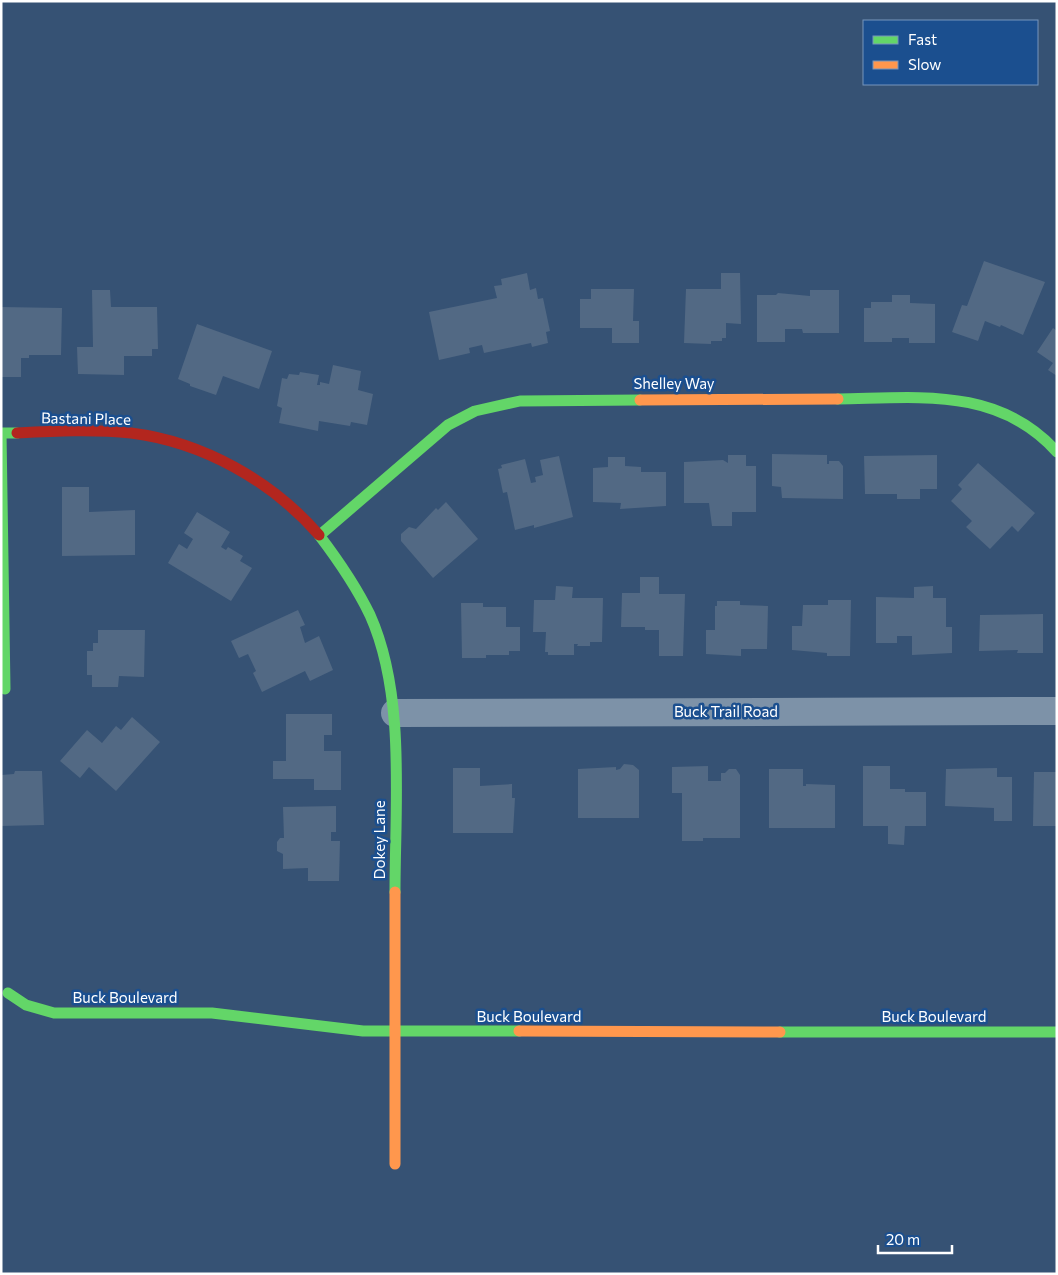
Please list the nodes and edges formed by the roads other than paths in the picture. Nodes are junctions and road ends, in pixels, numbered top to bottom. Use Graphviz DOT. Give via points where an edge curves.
graph roads {
  1 [pos="1,433"];
  2 [pos="1057,452"];
  3 [pos="320,535"];
  4 [pos="5,689"];
  5 [pos="1057,711"];
  6 [pos="395,713"];
  7 [pos="8,993"];
  8 [pos="395,1031"];
  9 [pos="1057,1032"];
  10 [pos="395,1164"];
  1 -- 3 [label="street, Bastani Place" via="114,432 151,437 196,449 242,470 291,505"];
  1 -- 4 [label="street"];
  2 -- 3 [label="street, Shelley Way" via="1041,436 1013,417 982,405 944,398 520,401 475,411 448,425"];
  3 -- 6 [label="street, Dokey Lane" via="344,565 367,606 388,667"];
  5 -- 6 [label="street, Buck Trail Road"];
  6 -- 8 [label="street, Dokey Lane"];
  7 -- 8 [label="street, Buck Boulevard" via="26,1005 54,1013 212,1013 363,1031"];
  8 -- 9 [label="street, Buck Boulevard"];
  8 -- 10 [label="street, Dokey Lane"];
}
